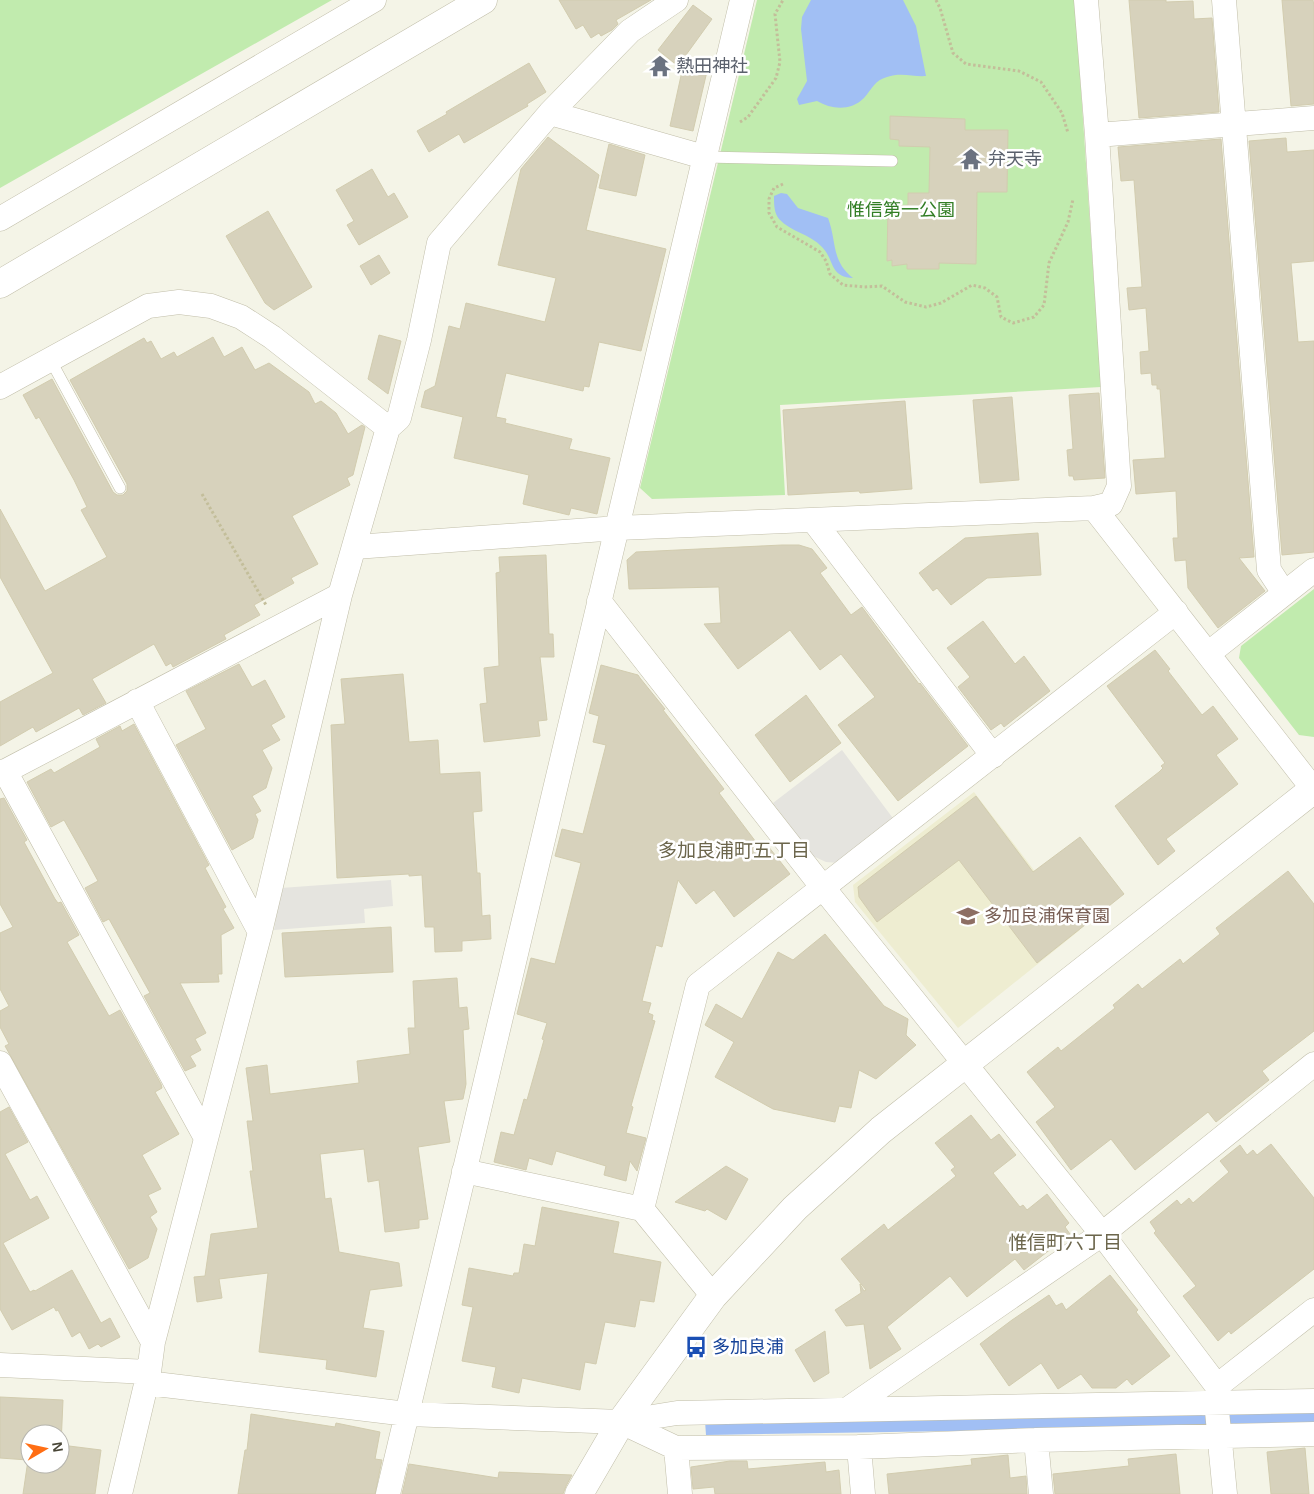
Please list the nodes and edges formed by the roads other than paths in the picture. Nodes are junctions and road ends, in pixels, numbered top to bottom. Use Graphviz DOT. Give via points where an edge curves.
graph roads {
  1 [pos="374,0"];
  2 [pos="483,0"];
  3 [pos="676,0"];
  4 [pos="742,0"];
  5 [pos="1086,0"];
  6 [pos="1224,0"];
  7 [pos="550,113"];
  8 [pos="1314,118"];
  9 [pos="1234,124"];
  10 [pos="1097,135"];
  11 [pos="704,157"];
  12 [pos="892,161"];
  13 [pos="0,219"];
  14 [pos="0,284"];
  15 [pos="50,359"];
  16 [pos="0,387"];
  17 [pos="388,428"];
  18 [pos="120,488"];
  19 [pos="1094,508"];
  20 [pos="813,520"];
  21 [pos="618,528"];
  22 [pos="355,547"];
  23 [pos="1314,570"];
  24 [pos="1284,594"];
  25 [pos="340,595"];
  26 [pos="599,601"];
  27 [pos="1176,612"];
  28 [pos="1209,653"];
  29 [pos="138,701"];
  30 [pos="993,756"];
  31 [pos="2,773"];
  32 [pos="1314,790"];
  33 [pos="824,889"];
  34 [pos="260,932"];
  35 [pos="0,1063"];
  36 [pos="965,1064"];
  37 [pos="1314,1064"];
  38 [pos="206,1138"];
  39 [pos="464,1171"];
  40 [pos="642,1210"];
  41 [pos="1102,1234"];
  42 [pos="713,1296"];
  43 [pos="1314,1310"];
  44 [pos="153,1342"];
  45 [pos="0,1365"];
  46 [pos="148,1378"];
  47 [pos="1314,1401"];
  48 [pos="848,1410"];
  49 [pos="407,1414"];
  50 [pos="1218,1414"];
  51 [pos="621,1422"];
  52 [pos="1314,1434"];
  53 [pos="1036,1440"];
  54 [pos="859,1447"];
  55 [pos="676,1448"];
  56 [pos="120,1494"];
  57 [pos="388,1494"];
  58 [pos="579,1494"];
  59 [pos="680,1494"];
  60 [pos="863,1494"];
  61 [pos="1041,1494"];
  62 [pos="1225,1494"];
  1 -- 13 [label="street"];
  2 -- 14 [label="street"];
  3 -- 7 [label="street" via="630,31"];
  4 -- 11 [label="street"];
  5 -- 10 [label="street"];
  6 -- 9 [label="street"];
  7 -- 11 [label="street"];
  7 -- 17 [label="street" via="439,243 420,340 399,418"];
  8 -- 9 [label="street"];
  9 -- 10 [label="street"];
  9 -- 24 [label="street" via="1268,570"];
  10 -- 19 [label="street" via="1119,486 1111,504"];
  11 -- 12 [label="lane"];
  11 -- 21 [label="street"];
  15 -- 16 [label="street"];
  15 -- 17 [label="street" via="148,306 178,302 211,306 241,317 272,338"];
  15 -- 18 [label="lane"];
  17 -- 22 [label="street"];
  19 -- 20 [label="street"];
  19 -- 27 [label="street"];
  20 -- 21 [label="street"];
  20 -- 30 [label="street"];
  21 -- 22 [label="street"];
  21 -- 26 [label="street"];
  22 -- 25 [label="street"];
  23 -- 24 [label="street"];
  24 -- 28 [label="street"];
  25 -- 29 [label="street"];
  25 -- 34 [label="street"];
  26 -- 33 [label="street"];
  26 -- 39 [label="street"];
  27 -- 28 [label="street"];
  27 -- 30 [label="street"];
  28 -- 32 [label="street"];
  29 -- 31 [label="street"];
  29 -- 34 [label="street"];
  30 -- 33 [label="street"];
  31 -- 38 [label="street"];
  32 -- 36 [label="street"];
  33 -- 36 [label="street"];
  33 -- 40 [label="street" via="698,985"];
  34 -- 38 [label="street"];
  35 -- 44 [label="street"];
  36 -- 41 [label="street"];
  36 -- 42 [label="street" via="881,1130 795,1208"];
  37 -- 41 [label="street"];
  38 -- 44 [label="street"];
  39 -- 40 [label="street"];
  39 -- 49 [label="street"];
  40 -- 42 [label="street"];
  41 -- 48 [label="street"];
  41 -- 50 [label="street"];
  42 -- 51 [label="street"];
  43 -- 50 [label="street"];
  44 -- 46 [label="street"];
  45 -- 46 [label="street"];
  46 -- 49 [label="street"];
  46 -- 56 [label="street"];
  47 -- 50 [label="street"];
  48 -- 50 [label="street"];
  48 -- 51 [label="street" via="677,1413"];
  49 -- 51 [label="street"];
  49 -- 57 [label="street"];
  50 -- 52 [label="street"];
  50 -- 53 [label="street"];
  50 -- 62 [label="street"];
  51 -- 55 [label="street"];
  51 -- 58 [label="street"];
  53 -- 54 [label="street"];
  53 -- 61 [label="street"];
  54 -- 55 [label="street"];
  54 -- 60 [label="street"];
  55 -- 59 [label="street"];
}
